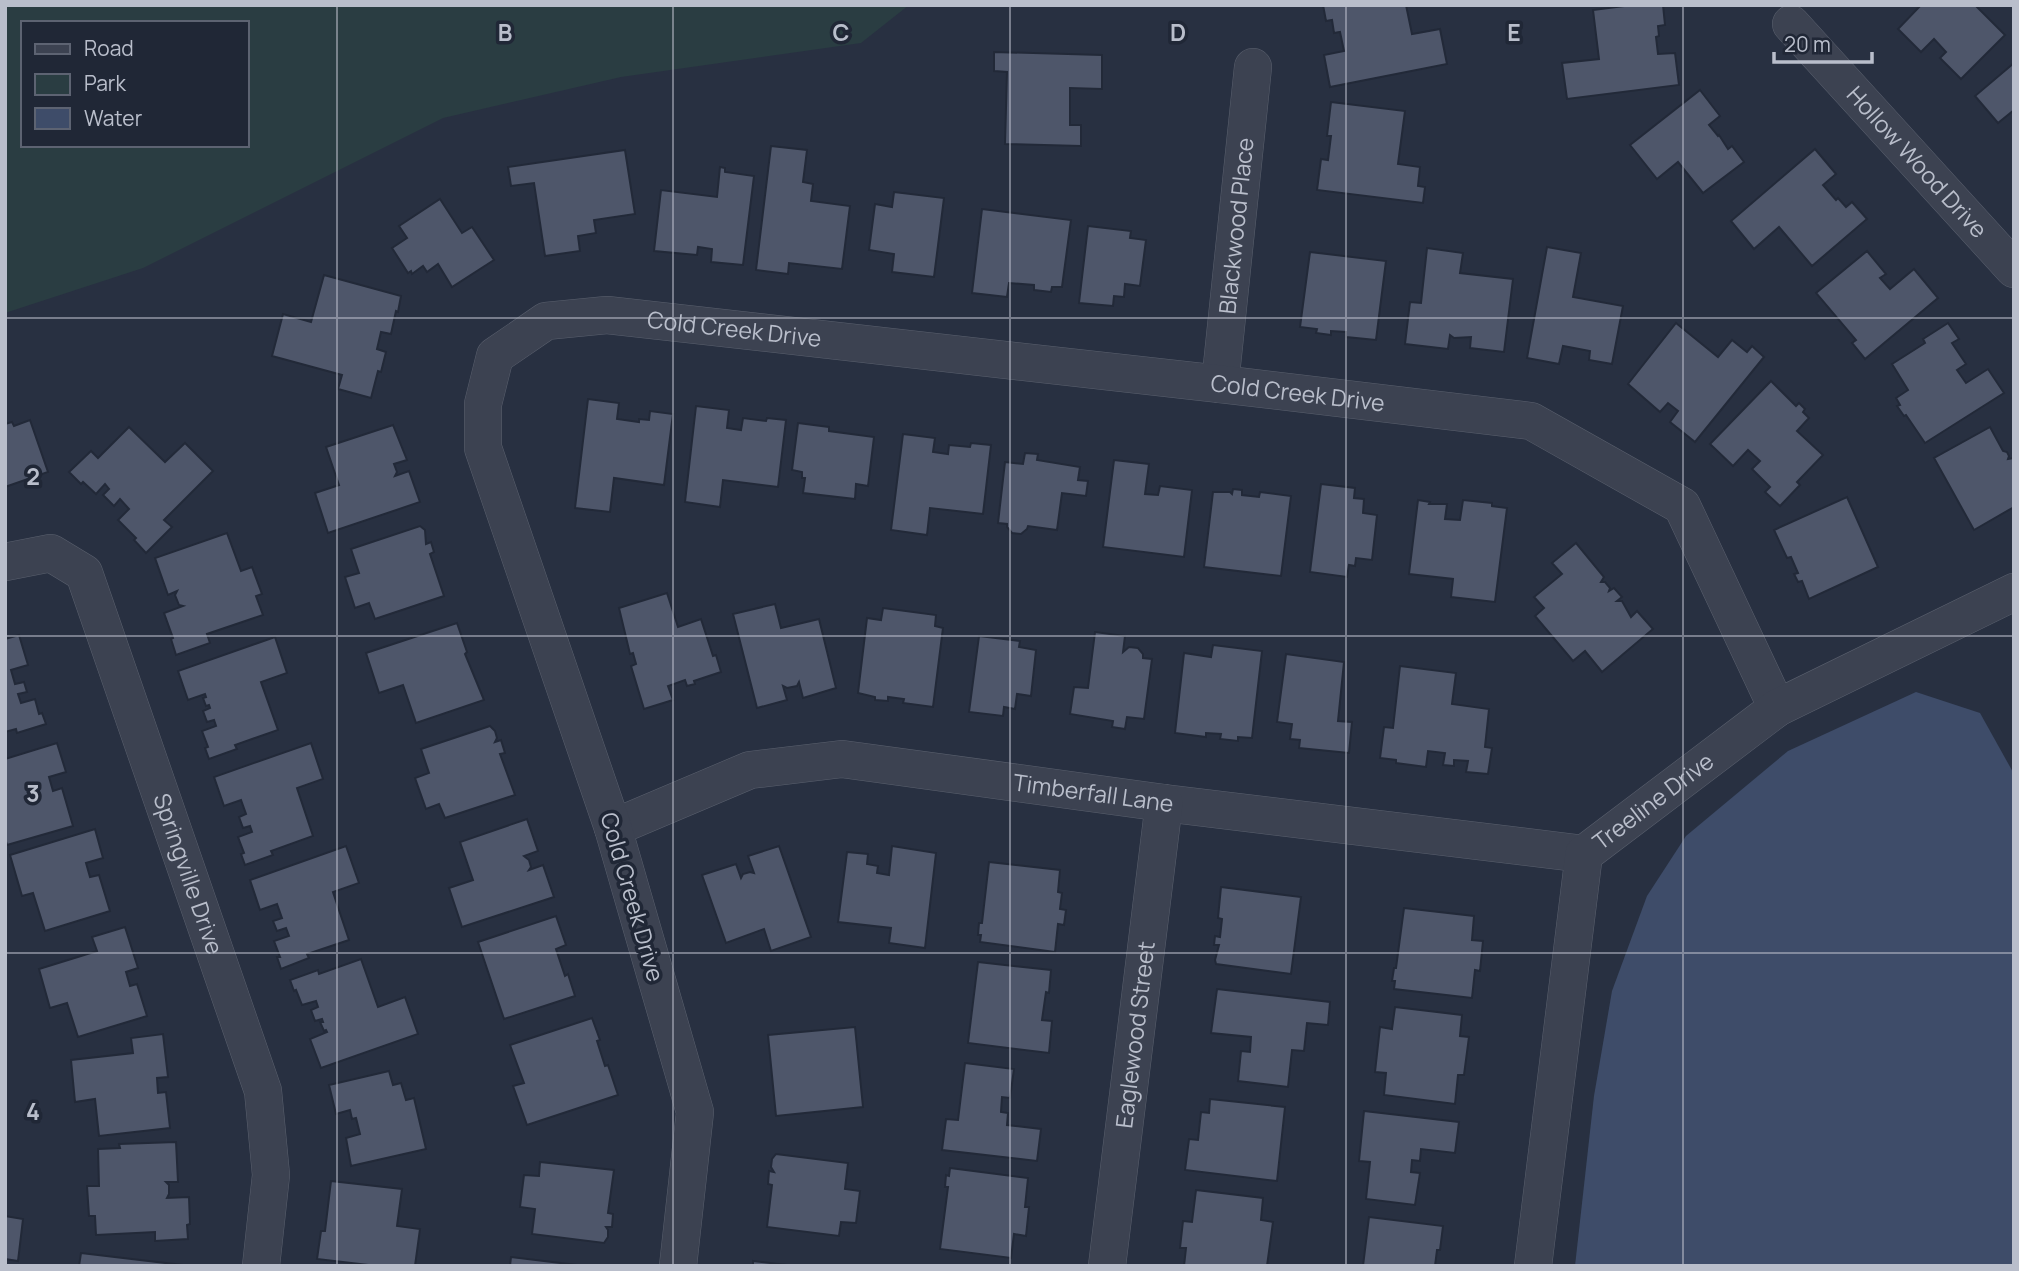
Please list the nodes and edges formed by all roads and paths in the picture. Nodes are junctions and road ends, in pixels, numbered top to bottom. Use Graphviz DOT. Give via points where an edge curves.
graph roads {
  1 [pos="1791,24"];
  2 [pos="1253,66"];
  3 [pos="2014,269"];
  4 [pos="1220,384"];
  5 [pos="5,562"];
  6 [pos="2014,592"];
  7 [pos="1777,708"];
  8 [pos="1164,803"];
  9 [pos="613,828"];
  10 [pos="1584,854"];
  11 [pos="261,1266"];
  12 [pos="678,1266"];
  13 [pos="1107,1266"];
  14 [pos="1533,1266"];
  1 -- 3 [label="street, Hollow Wood Drive"];
  2 -- 4 [label="street, Blackwood Place"];
  4 -- 7 [label="street, Cold Creek Drive" via="1531,421 1682,506"];
  4 -- 9 [label="street, Cold Creek Drive" via="607,315 546,321 495,356 483,404 483,448"];
  5 -- 11 [label="street, Springville Drive" via="51,553 84,573 263,1091 271,1175"];
  6 -- 7 [label="street, Treeline Drive"];
  7 -- 10 [label="street, Treeline Drive"];
  8 -- 9 [label="street, Timberfall Lane" via="842,759 750,770"];
  8 -- 10 [label="street, Timberfall Lane"];
  8 -- 13 [label="street, Eaglewood Street"];
  9 -- 12 [label="street, Cold Creek Drive" via="695,1112"];
  10 -- 14 [label="street, Treeline Drive"];
}
